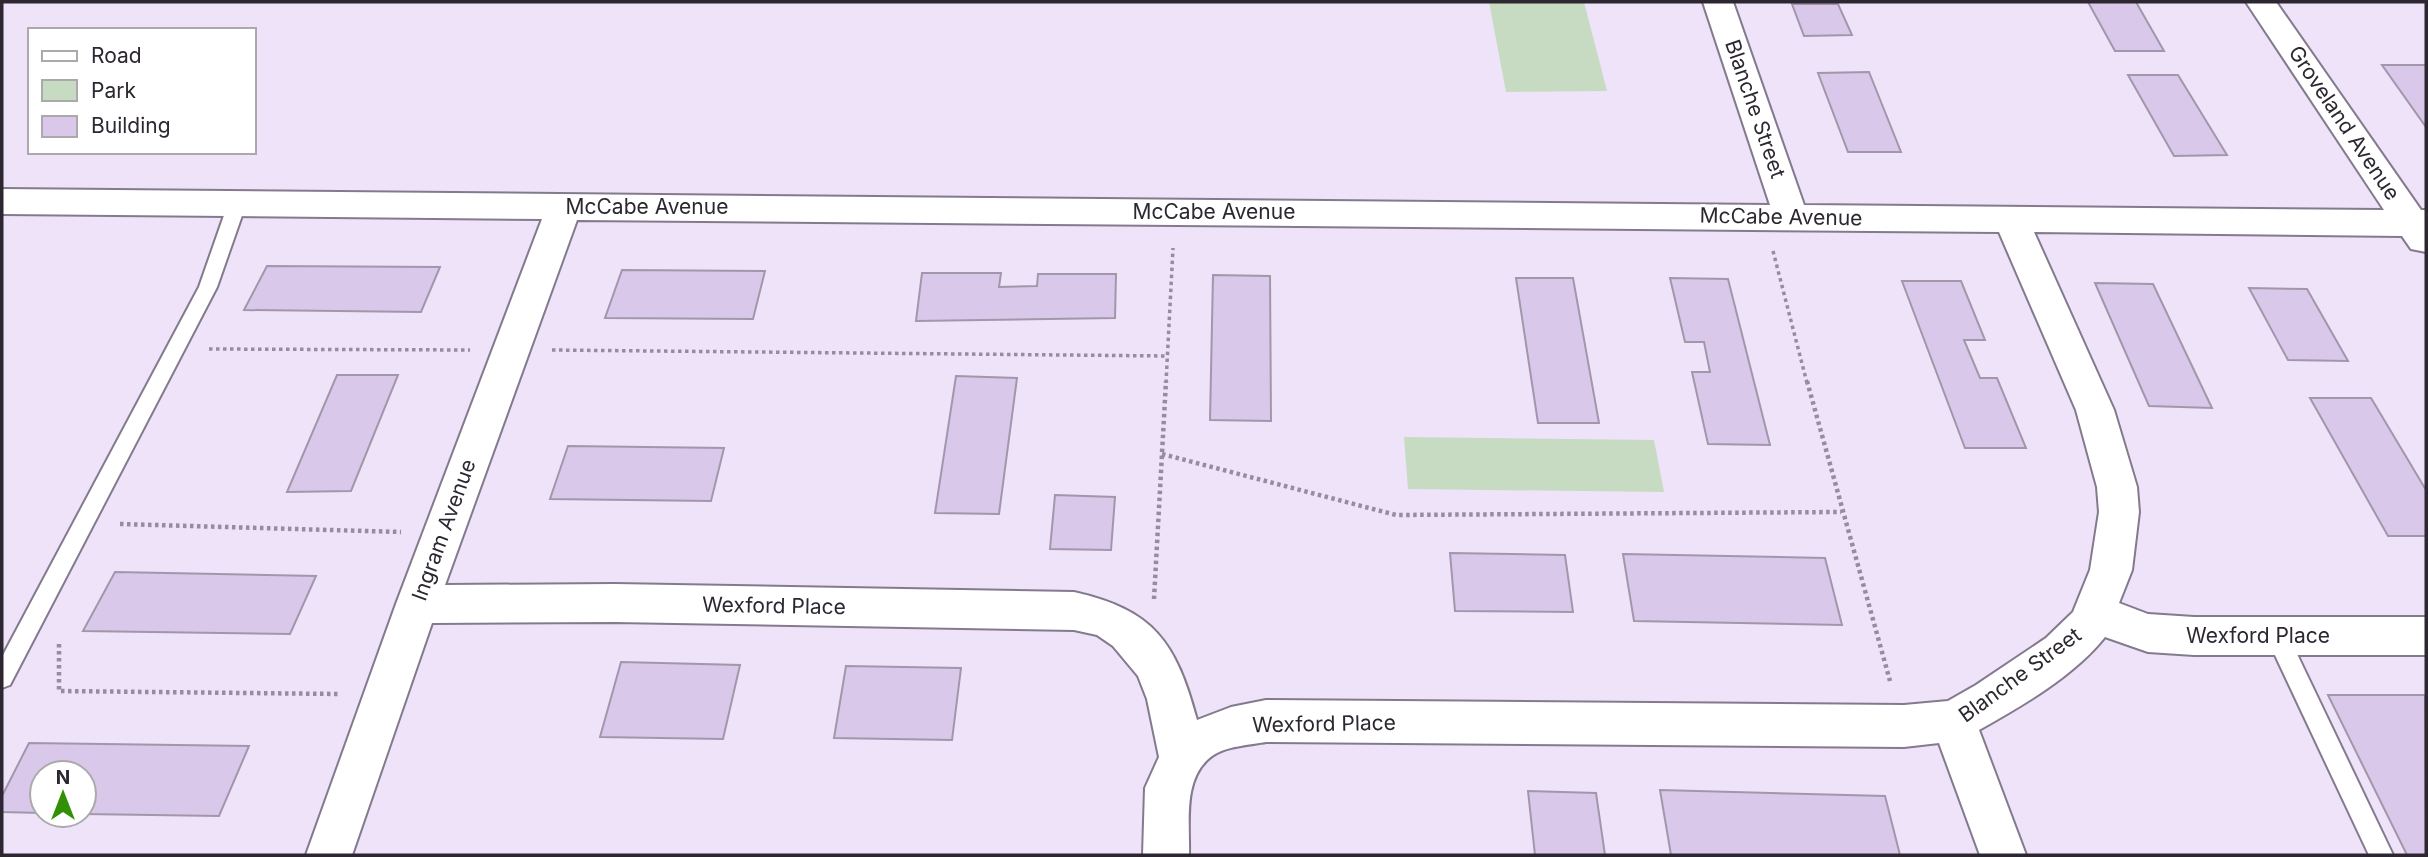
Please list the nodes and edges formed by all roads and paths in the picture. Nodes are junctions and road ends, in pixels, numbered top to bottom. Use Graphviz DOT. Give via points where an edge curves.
graph roads {
  1 [pos="1718,2"];
  2 [pos="2261,2"];
  3 [pos="2,202"];
  4 [pos="237,204"];
  5 [pos="564,207"];
  6 [pos="1175,212"];
  7 [pos="1791,216"];
  8 [pos="2011,219"];
  9 [pos="2421,230"];
  10 [pos="176,349"];
  11 [pos="511,350"];
  12 [pos="1167,356"];
  13 [pos="1162,454"];
  14 [pos="1841,512"];
  15 [pos="84,523"];
  16 [pos="443,534"];
  17 [pos="57,573"];
  18 [pos="417,604"];
  19 [pos="2094,614"];
  20 [pos="2277,636"];
  21 [pos="2426,636"];
  22 [pos="1140,643"];
  23 [pos="2,678"];
  24 [pos="385,695"];
  25 [pos="1953,720"];
  26 [pos="1903,726"];
  27 [pos="1182,758"];
  28 [pos="329,855"];
  29 [pos="1166,855"];
  30 [pos="2003,855"];
  31 [pos="2381,855"];
  1 -- 7 [label="street, Blanche Street"];
  2 -- 9 [label="street, Groveland Avenue"];
  3 -- 4 [label="street, McCabe Avenue"];
  4 -- 5 [label="street, McCabe Avenue"];
  4 -- 10 [label="lane" via="208,287"];
  5 -- 6 [label="street, McCabe Avenue"];
  5 -- 11 [label="street, Ingram Avenue"];
  6 -- 7 [label="street, McCabe Avenue"];
  6 -- 12 [label="path"];
  7 -- 8 [label="street, McCabe Avenue"];
  7 -- 14 [label="path" via="1773,249"];
  8 -- 9 [label="street, McCabe Avenue"];
  8 -- 19 [label="street, Blanche Street" via="2095,410 2117,487 2119,512 2111,570"];
  10 -- 11 [label="path"];
  10 -- 15 [label="lane"];
  11 -- 12 [label="path"];
  11 -- 16 [label="street, Ingram Avenue"];
  12 -- 13 [label="path"];
  13 -- 14 [label="path" via="1396,515"];
  13 -- 22 [label="path" via="1154,606"];
  14 -- 26 [label="path"];
  15 -- 16 [label="path"];
  15 -- 17 [label="lane"];
  16 -- 18 [label="street, Ingram Avenue"];
  17 -- 23 [label="lane"];
  17 -- 24 [label="path" via="60,691"];
  18 -- 22 [label="street, Wexford Place" via="1074,611 1111,621"];
  18 -- 24 [label="street, Ingram Avenue"];
  19 -- 20 [label="street, Wexford Place" via="2148,633"];
  19 -- 25 [label="street, Blanche Street" via="2061,652"];
  20 -- 21 [label="street, Wexford Place"];
  20 -- 31 [label="lane"];
  22 -- 27 [label="street, Wexford Place" via="1162,678"];
  24 -- 28 [label="street, Ingram Avenue"];
  25 -- 26 [label="street, Wexford Place"];
  25 -- 30 [label="street, Blanche Street"];
  26 -- 27 [label="street, Wexford Place" via="1266,721 1197,741"];
  27 -- 29 [label="street" via="1167,788"];
}
